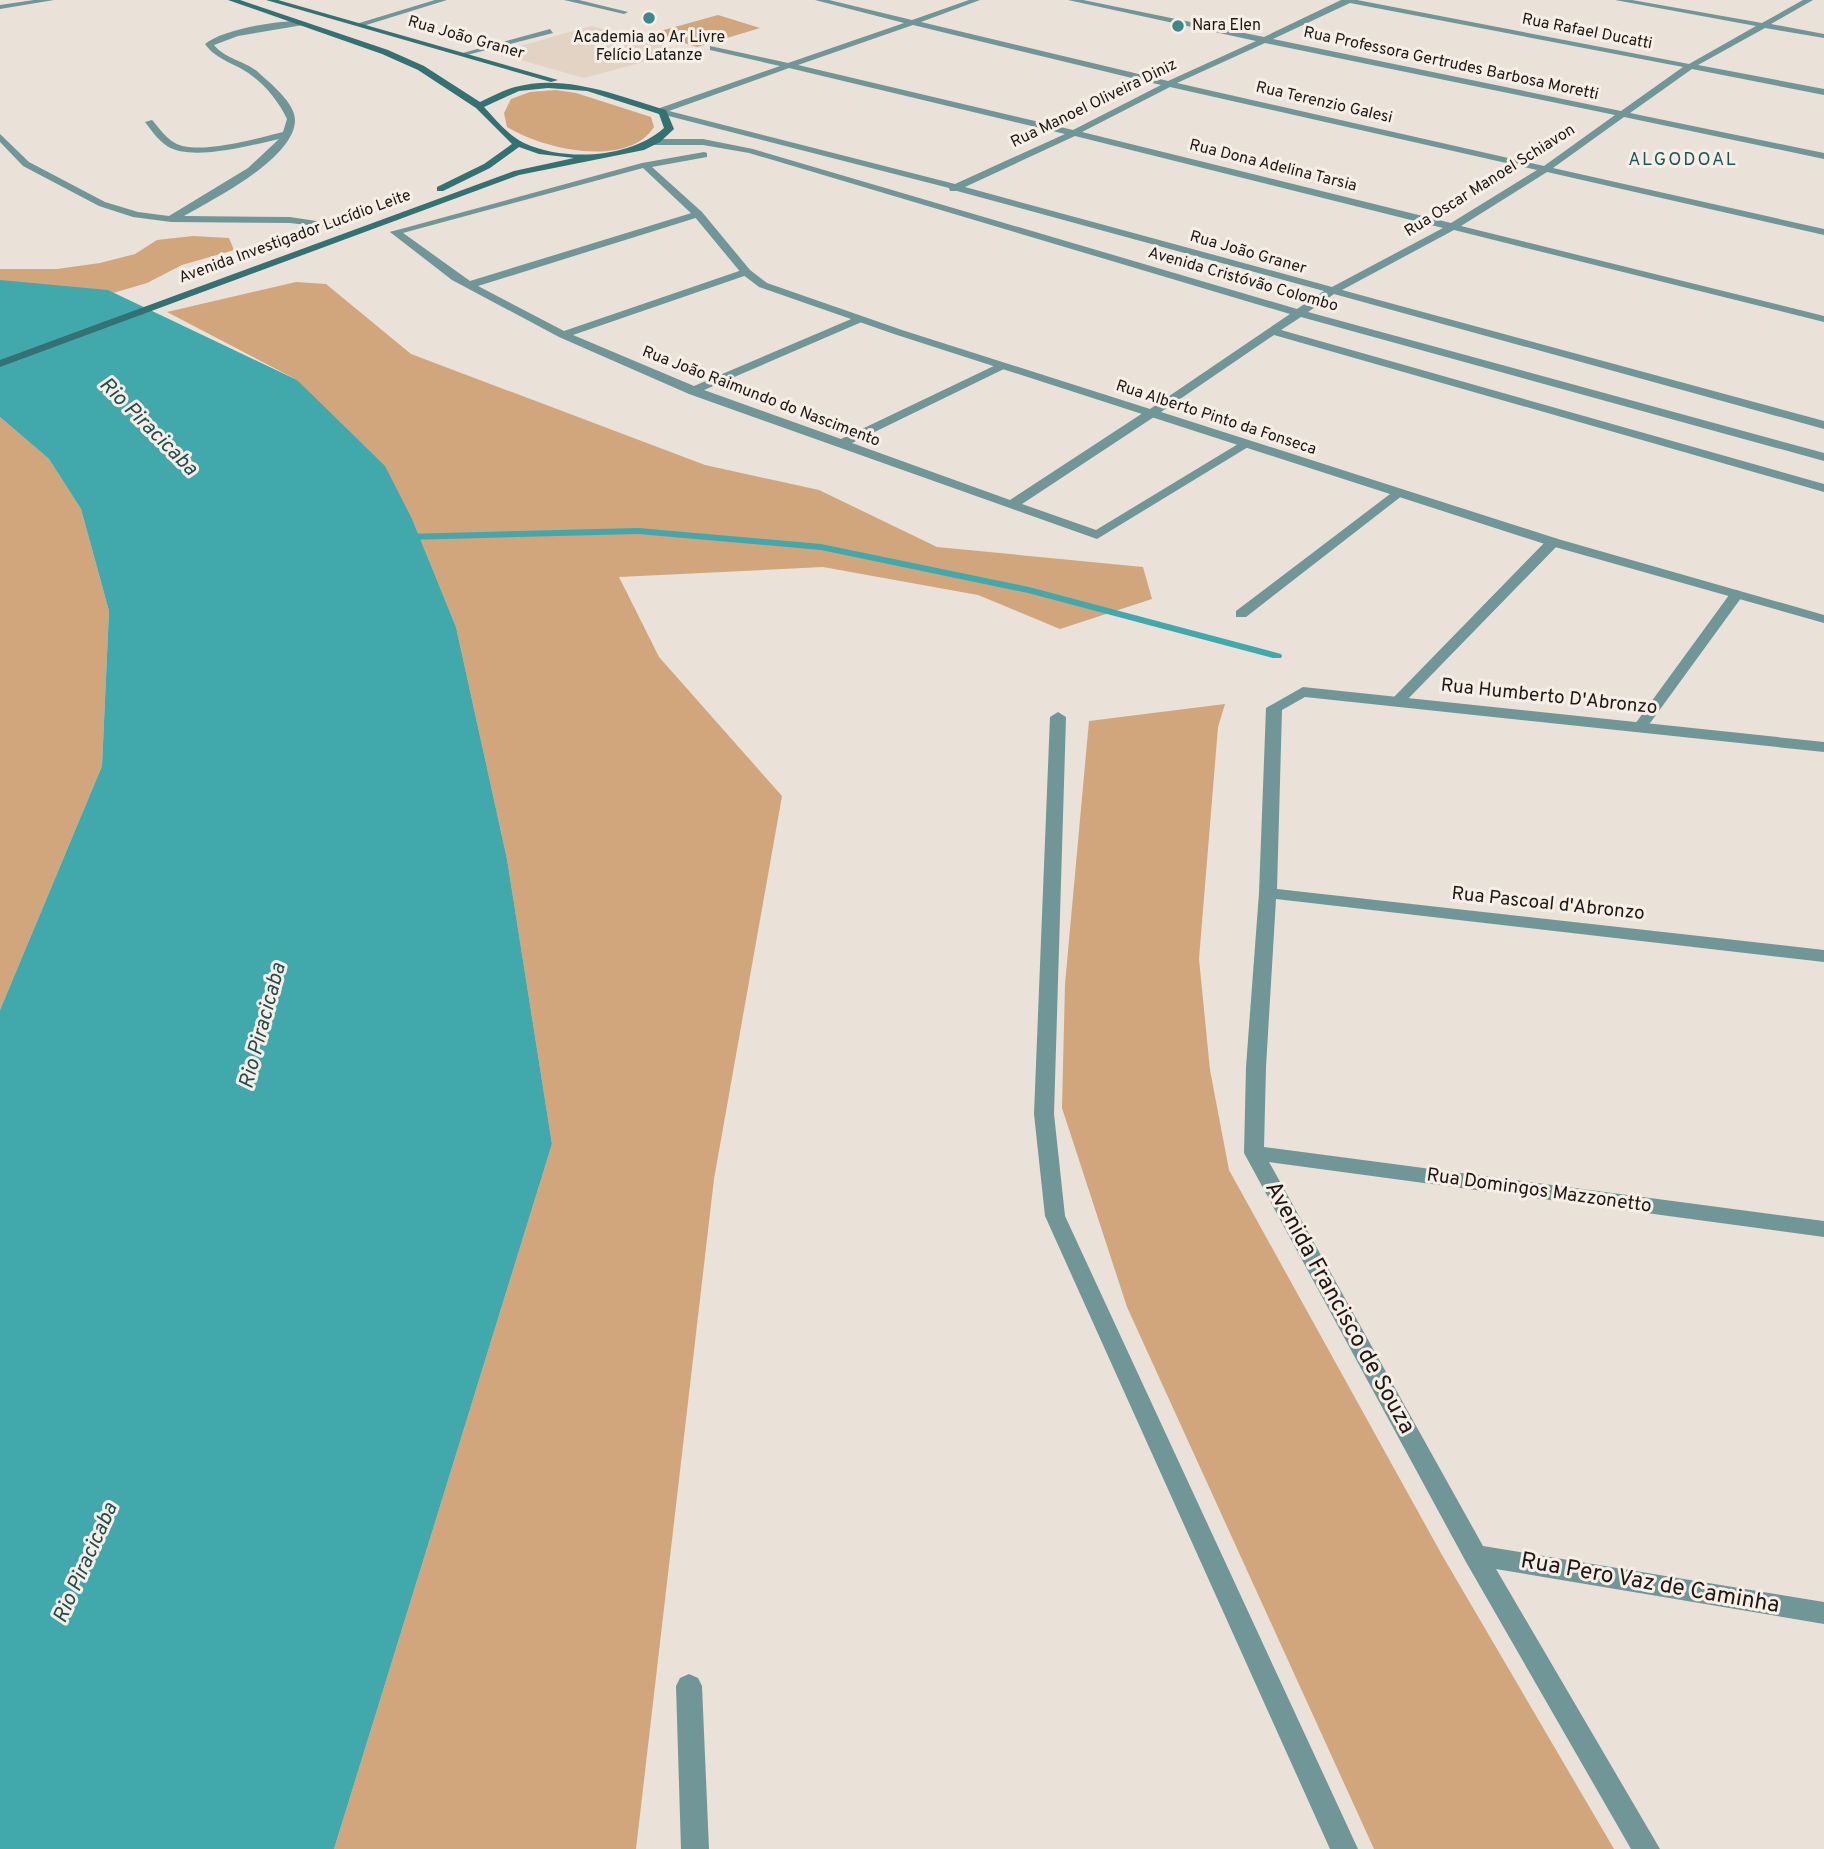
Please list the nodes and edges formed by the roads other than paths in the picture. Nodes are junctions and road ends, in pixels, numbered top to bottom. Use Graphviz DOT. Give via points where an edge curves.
graph roads {
  1 [pos="50,0"];
  2 [pos="232,0"];
  3 [pos="270,0"];
  4 [pos="443,0"];
  5 [pos="568,0"];
  6 [pos="819,0"];
  7 [pos="976,0"];
  8 [pos="1072,0"];
  9 [pos="1348,0"];
  10 [pos="1619,0"];
  11 [pos="1809,0"];
  12 [pos="0,7"];
  13 [pos="624,12"];
  14 [pos="916,22"];
  15 [pos="300,23"];
  16 [pos="360,24"];
  17 [pos="1765,25"];
  18 [pos="550,31"];
  19 [pos="1824,36"];
  20 [pos="1268,40"];
  21 [pos="713,48"];
  22 [pos="463,54"];
  23 [pos="789,65"];
  24 [pos="1691,66"];
  25 [pos="1169,84"];
  26 [pos="571,85"];
  27 [pos="1824,92"];
  28 [pos="479,106"];
  29 [pos="661,112"];
  30 [pos="1623,114"];
  31 [pos="149,122"];
  32 [pos="1074,133"];
  33 [pos="288,134"];
  34 [pos="0,137"];
  35 [pos="654,142"];
  36 [pos="519,143"];
  37 [pos="605,155"];
  38 [pos="704,155"];
  39 [pos="1824,156"];
  40 [pos="645,166"];
  41 [pos="1545,170"];
  42 [pos="843,179"];
  43 [pos="958,188"];
  44 [pos="698,214"];
  45 [pos="171,219"];
  46 [pos="358,219"];
  47 [pos="347,223"];
  48 [pos="335,227"];
  49 [pos="1452,227"];
  50 [pos="1824,232"];
  51 [pos="310,236"];
  52 [pos="746,272"];
  53 [pos="469,285"];
  54 [pos="167,289"];
  55 [pos="1330,292"];
  56 [pos="1299,313"];
  57 [pos="860,319"];
  58 [pos="1824,320"];
  59 [pos="1276,332"];
  60 [pos="564,335"];
  61 [pos="0,352"];
  62 [pos="0,364"];
  63 [pos="1002,366"];
  64 [pos="694,391"];
  65 [pos="1153,412"];
  66 [pos="1824,425"];
  67 [pos="841,444"];
  68 [pos="1247,444"];
  69 [pos="1824,457"];
  70 [pos="1824,488"];
  71 [pos="1398,492"];
  72 [pos="1011,505"];
  73 [pos="1553,542"];
  74 [pos="1737,594"];
  75 [pos="1241,614"];
  76 [pos="1824,619"];
  77 [pos="1399,701"];
  78 [pos="1058,717"];
  79 [pos="1640,727"];
  80 [pos="1824,747"];
  81 [pos="1268,893"];
  82 [pos="1824,956"];
  83 [pos="1254,1153"];
  84 [pos="1824,1229"];
  85 [pos="1475,1555"];
  86 [pos="1824,1613"];
  87 [pos="690,1686"];
  88 [pos="695,1849"];
  89 [pos="1343,1849"];
  90 [pos="1646,1849"];
  1 -- 12 [label="street"];
  2 -- 15 [label="main road"];
  3 -- 16 [label="main road, Rua João Graner"];
  4 -- 16 [label="street"];
  5 -- 13 [label="street"];
  6 -- 14 [label="street, Rua Terenzio Galesi"];
  7 -- 14 [label="street"];
  8 -- 20 [label="street, Rua Professora Gertrudes Barbosa Moretti"];
  9 -- 20 [label="street, Rua Manoel Oliveira Diniz"];
  9 -- 24 [label="street, Rua Rafael Ducatti"];
  10 -- 17 [label="street"];
  11 -- 17 [label="street, Rua Oscar Manoel Schiavon"];
  14 -- 23 [label="street"];
  14 -- 25 [label="street, Rua Terenzio Galesi"];
  15 -- 28 [label="main road" via="421,68"];
  15 -- 33 [label="street" via="232,35 209,44 216,53 254,73 288,108"];
  16 -- 22 [label="main road, Rua João Graner"];
  17 -- 19 [label="street"];
  17 -- 24 [label="street, Rua Oscar Manoel Schiavon"];
  18 -- 22 [label="street"];
  20 -- 25 [label="street, Rua Manoel Oliveira Diniz"];
  20 -- 30 [label="street, Rua Professora Gertrudes Barbosa Moretti"];
  21 -- 23 [label="street, Rua Dona Adelina Tarsia"];
  22 -- 26 [label="main road, Rua João Graner"];
  23 -- 29 [label="street"];
  23 -- 32 [label="street, Rua Dona Adelina Tarsia"];
  24 -- 27 [label="street, Rua Rafael Ducatti"];
  24 -- 30 [label="street, Rua Oscar Manoel Schiavon"];
  25 -- 32 [label="street, Rua Manoel Oliveira Diniz"];
  25 -- 41 [label="street, Rua Terenzio Galesi"];
  26 -- 28 [label="main road" via="517,89"];
  26 -- 29 [label="main road, Rua João Graner"];
  28 -- 36 [label="main road" via="505,136"];
  29 -- 35 [label="main road" via="669,129"];
  29 -- 43 [label="street, Rua João Graner"];
  30 -- 39 [label="street, Rua Professora Gertrudes Barbosa Moretti"];
  30 -- 41 [label="street, Rua Oscar Manoel Schiavon"];
  31 -- 33 [label="street" via="173,146 184,149"];
  32 -- 43 [label="street, Rua Manoel Oliveira Diniz"];
  32 -- 49 [label="street, Rua Dona Adelina Tarsia"];
  33 -- 45 [label="street" via="264,162"];
  34 -- 45 [label="street" via="26,164 102,204 136,215"];
  35 -- 37 [label="main road"];
  35 -- 42 [label="street, Avenida Cristóvão Colombo" via="725,145"];
  36 -- 37 [label="main road" via="558,153"];
  36 -- 46 [label="main road, Avenida Investigador Lucídio Leite" via="454,183"];
  37 -- 62 [label="main road, Avenida Investigador Lucídio Leite" via="517,173"];
  38 -- 40 [label="street"];
  40 -- 44 [label="street, Rua Alberto Pinto da Fonseca"];
  40 -- 53 [label="street, Rua João Raimundo do Nascimento" via="396,232"];
  41 -- 49 [label="street, Rua Oscar Manoel Schiavon"];
  41 -- 50 [label="street, Rua Terenzio Galesi"];
  42 -- 43 [label="street, Rua Manoel Oliveira Diniz" via="929,194"];
  42 -- 56 [label="street, Avenida Cristóvão Colombo"];
  43 -- 55 [label="street, Rua João Graner"];
  44 -- 52 [label="street, Rua Alberto Pinto da Fonseca"];
  44 -- 53 [label="street"];
  45 -- 48 [label="street" via="290,220"];
  47 -- 48 [label="main road, Avenida Investigador Lucídio Leite"];
  48 -- 51 [label="main road, Avenida Investigador Lucídio Leite"];
  49 -- 55 [label="street, Rua Oscar Manoel Schiavon"];
  49 -- 58 [label="street, Rua Dona Adelina Tarsia"];
  52 -- 57 [label="street, Rua Alberto Pinto da Fonseca" via="763,285"];
  52 -- 60 [label="street"];
  53 -- 60 [label="street, Rua João Raimundo do Nascimento"];
  54 -- 61 [label="main road, Avenida Investigador Lucídio Leite"];
  55 -- 56 [label="street, Rua Oscar Manoel Schiavon"];
  55 -- 66 [label="street, Rua João Graner"];
  56 -- 59 [label="street, Rua Oscar Manoel Schiavon"];
  56 -- 69 [label="street, Avenida Cristóvão Colombo"];
  57 -- 63 [label="street, Rua Alberto Pinto da Fonseca"];
  57 -- 64 [label="street"];
  59 -- 65 [label="street, Rua Oscar Manoel Schiavon"];
  59 -- 70 [label="street"];
  60 -- 64 [label="street, Rua João Raimundo do Nascimento"];
  63 -- 65 [label="street, Rua Alberto Pinto da Fonseca"];
  63 -- 67 [label="street"];
  64 -- 67 [label="street, Rua João Raimundo do Nascimento"];
  65 -- 68 [label="street, Rua Alberto Pinto da Fonseca"];
  65 -- 72 [label="street, Rua Oscar Manoel Schiavon"];
  67 -- 72 [label="street, Rua João Raimundo do Nascimento"];
  68 -- 71 [label="street, Rua Alberto Pinto da Fonseca"];
  68 -- 72 [label="street, Rua João Raimundo do Nascimento" via="1097,535"];
  71 -- 73 [label="street, Rua Alberto Pinto da Fonseca"];
  71 -- 75 [label="street"];
  73 -- 74 [label="street, Rua Alberto Pinto da Fonseca"];
  73 -- 77 [label="street"];
  74 -- 76 [label="street, Rua Alberto Pinto da Fonseca"];
  74 -- 79 [label="street"];
  77 -- 79 [label="street, Rua Humberto D'Abronzo"];
  77 -- 81 [label="street, Rua Humberto D'Abronzo" via="1303,692 1274,708"];
  78 -- 89 [label="street" via="1044,1114 1055,1216"];
  79 -- 80 [label="street, Rua Humberto D'Abronzo"];
  81 -- 82 [label="street, Rua Pascoal d'Abronzo"];
  81 -- 83 [label="street"];
  83 -- 84 [label="street, Rua Domingos Mazzonetto"];
  83 -- 85 [label="street, Avenida Francisco de Souza"];
  85 -- 86 [label="street, Rua Pero Vaz de Caminha"];
  85 -- 90 [label="street, Avenida Francisco de Souza"];
  87 -- 88 [label="street"];
}
